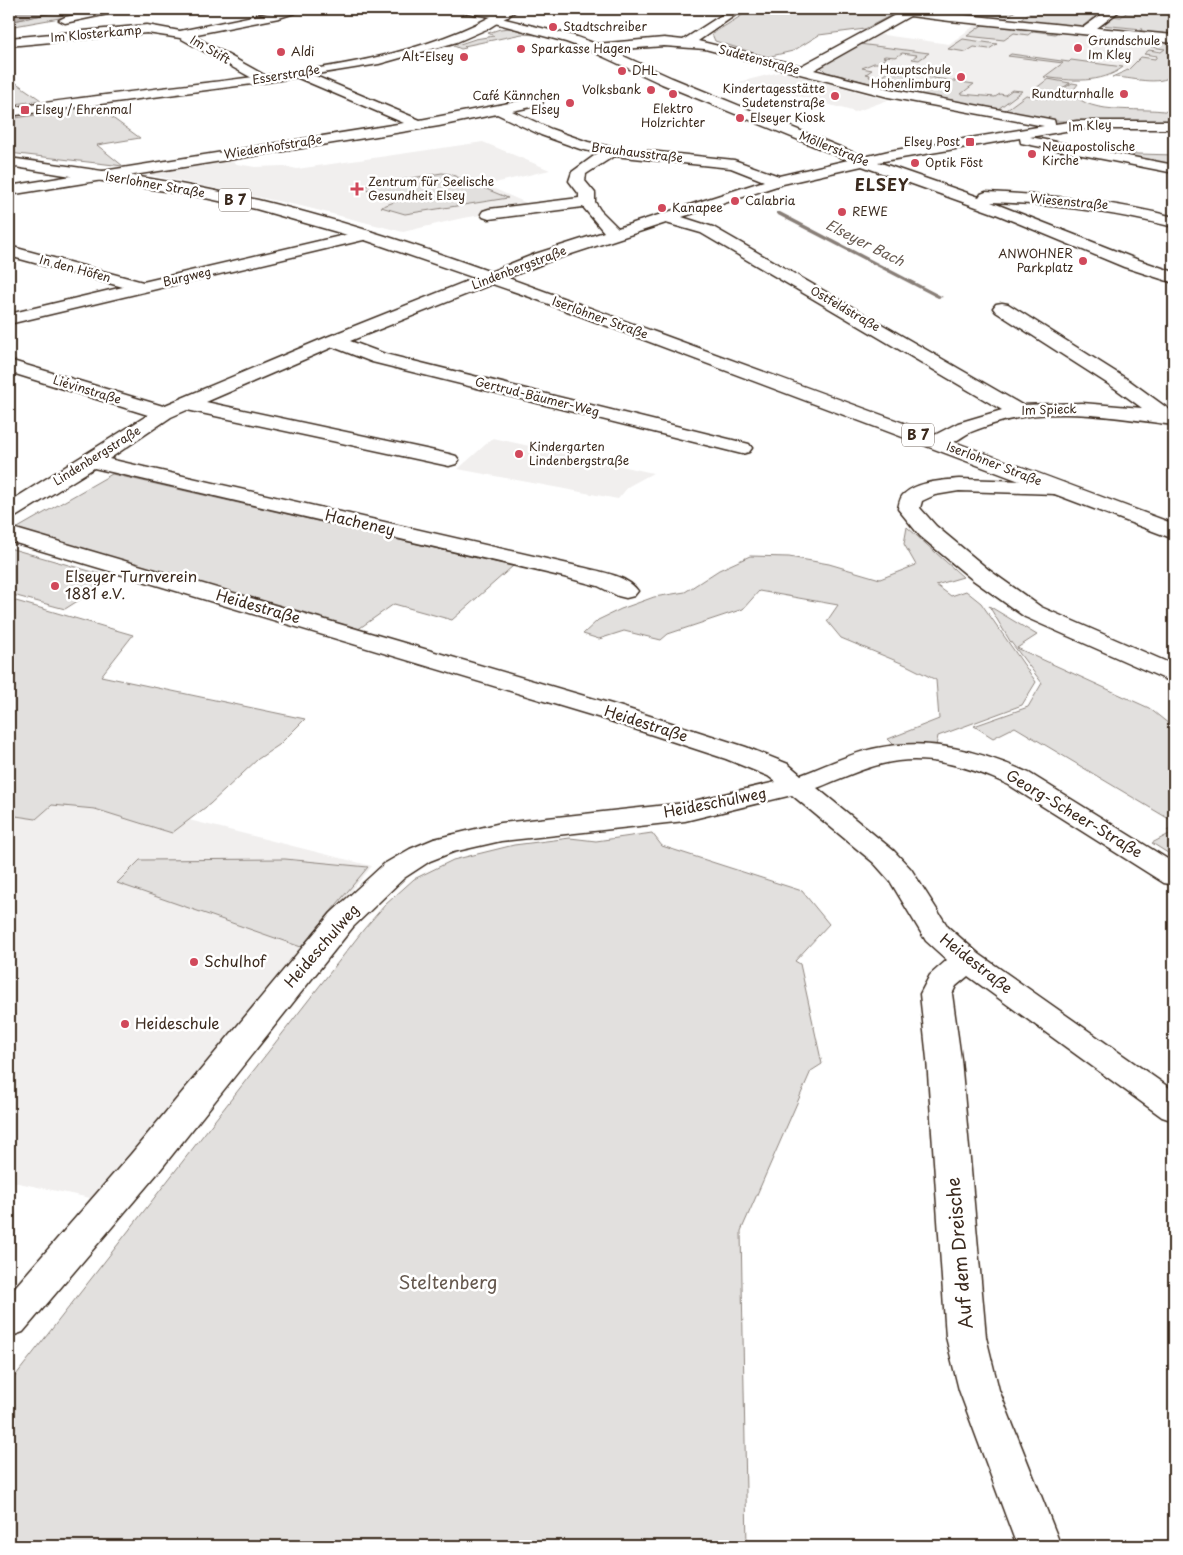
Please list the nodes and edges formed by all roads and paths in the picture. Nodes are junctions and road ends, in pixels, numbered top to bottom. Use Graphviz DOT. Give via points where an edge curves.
graph roads {
  1 [pos="118,9"];
  2 [pos="297,9"];
  3 [pos="460,9"];
  4 [pos="738,9"];
  5 [pos="1116,9"];
  6 [pos="910,10"];
  7 [pos="504,14"];
  8 [pos="1020,14"];
  9 [pos="54,21"];
  10 [pos="1007,23"];
  11 [pos="1087,30"];
  12 [pos="183,35"];
  13 [pos="1174,40"];
  14 [pos="9,42"];
  15 [pos="688,42"];
  16 [pos="595,48"];
  17 [pos="802,71"];
  18 [pos="301,74"];
  19 [pos="261,79"];
  20 [pos="536,102"];
  21 [pos="499,110"];
  22 [pos="9,112"];
  23 [pos="417,125"];
  24 [pos="1174,125"];
  25 [pos="1068,127"];
  26 [pos="1007,136"];
  27 [pos="611,151"];
  28 [pos="862,161"];
  29 [pos="9,162"];
  30 [pos="1174,169"];
  31 [pos="102,175"];
  32 [pos="778,180"];
  33 [pos="9,190"];
  34 [pos="962,197"];
  35 [pos="587,202"];
  36 [pos="489,214"];
  37 [pos="668,218"];
  38 [pos="1174,222"];
  39 [pos="615,234"];
  40 [pos="366,236"];
  41 [pos="9,252"];
  42 [pos="491,278"];
  43 [pos="1174,278"];
  44 [pos="142,287"];
  45 [pos="1002,308"];
  46 [pos="9,319"];
  47 [pos="333,341"];
  48 [pos="9,366"];
  49 [pos="186,404"];
  50 [pos="1018,411"];
  51 [pos="164,413"];
  52 [pos="1171,419"];
  53 [pos="936,442"];
  54 [pos="742,448"];
  55 [pos="449,460"];
  56 [pos="92,461"];
  57 [pos="1056,488"];
  58 [pos="9,511"];
  59 [pos="1174,532"];
  60 [pos="9,534"];
  61 [pos="626,591"];
  62 [pos="1174,674"];
  63 [pos="796,786"];
  64 [pos="1174,876"];
  65 [pos="968,961"];
  66 [pos="1174,1108"];
  67 [pos="9,1321"];
  68 [pos="1039,1546"];
  1 -- 9 [label="street"];
  2 -- 12 [label="street, Im Stift"];
  3 -- 7 [label="street, Möllerstraße"];
  4 -- 15 [label="street"];
  5 -- 11 [label="street"];
  6 -- 10 [label="street"];
  6 -- 17 [label="street"];
  7 -- 16 [label="street, Möllerstraße"];
  7 -- 18 [label="street, Esserstraße" via="458,37 414,50"];
  8 -- 10 [label="street"];
  10 -- 11 [label="street"];
  11 -- 13 [label="street"];
  12 -- 14 [label="street, Im Klosterkamp" via="139,29"];
  12 -- 19 [label="street, Im Stift"];
  15 -- 16 [label="street, Sudetenstraße"];
  15 -- 17 [label="street, Sudetenstraße"];
  16 -- 28 [label="street, Möllerstraße"];
  17 -- 25 [label="street, Sudetenstraße" via="888,93"];
  18 -- 19 [label="street, Esserstraße"];
  18 -- 23 [label="street"];
  19 -- 22 [label="street, Esserstraße"];
  20 -- 21 [label="street, Wiedenhofstraße"];
  21 -- 23 [label="street, Wiedenhofstraße"];
  21 -- 27 [label="street, Brauhausstraße" via="566,140"];
  23 -- 31 [label="street, Wiedenhofstraße"];
  24 -- 25 [label="street, Im Kley"];
  25 -- 26 [label="street, Im Kley"];
  26 -- 28 [label="street, Im Kley"];
  26 -- 30 [label="street, Im Kley"];
  27 -- 32 [label="street, Brauhausstraße" via="734,164"];
  27 -- 35 [label="street" via="579,172 577,181 586,193"];
  28 -- 32 [label="street, Lindenbergstraße"];
  28 -- 34 [label="street, Möllerstraße"];
  29 -- 31 [label="street, Iserlohner Straße / B 7"];
  31 -- 33 [label="street, Wiedenhofstraße"];
  31 -- 40 [label="street, Iserlohner Straße / B 7" via="257,204"];
  32 -- 37 [label="street, Lindenbergstraße"];
  34 -- 38 [label="street, Wiesenstraße" via="1075,201 1121,208"];
  34 -- 43 [label="street, Möllerstraße"];
  35 -- 36 [label="street"];
  35 -- 39 [label="street"];
  37 -- 39 [label="street, Lindenbergstraße"];
  37 -- 50 [label="street, Ostfeldstraße" via="707,230"];
  39 -- 42 [label="street, Lindenbergstraße"];
  40 -- 42 [label="street, Iserlohner Straße / B 7"];
  40 -- 44 [label="street, Burgweg"];
  41 -- 44 [label="street, In den Höfen"];
  42 -- 47 [label="street, Lindenbergstraße"];
  42 -- 53 [label="street, Iserlohner Straße / B 7"];
  44 -- 46 [label="street, Burgweg"];
  45 -- 52 [label="street, Im Spieck"];
  47 -- 49 [label="street, Lindenbergstraße"];
  47 -- 54 [label="street, Gertrud-Bäumer-Weg" via="380,358"];
  48 -- 51 [label="street, Liévinstraße"];
  49 -- 51 [label="street, Lindenbergstraße"];
  49 -- 55 [label="street"];
  50 -- 52 [label="street, Im Spieck" via="1101,408"];
  50 -- 53 [label="street, Im Spieck" via="960,428"];
  51 -- 56 [label="street, Lindenbergstraße"];
  53 -- 57 [label="street, Iserlohner Straße / B 7"];
  56 -- 58 [label="street, Lindenbergstraße"];
  56 -- 61 [label="street, Hacheney" via="569,571 606,581"];
  57 -- 59 [label="street, Iserlohner Straße / B 7"];
  57 -- 62 [label="street" via="949,486 930,489 912,498 910,509 943,544 1033,612"];
  60 -- 63 [label="street, Heidestraße" via="613,713 778,770"];
  63 -- 64 [label="street, Georg-Scheer-Straße" via="878,756 912,752 954,755 997,768 1019,779"];
  63 -- 65 [label="street, Heidestraße" via="884,857 901,876 937,934"];
  63 -- 67 [label="street, Heideschulweg" via="685,812 476,837 444,845 394,871 342,920 144,1164"];
  65 -- 66 [label="street, Heidestraße"];
  65 -- 68 [label="street, Auf dem Dreische" via="950,973 936,994 966,1337 979,1390"];
}
